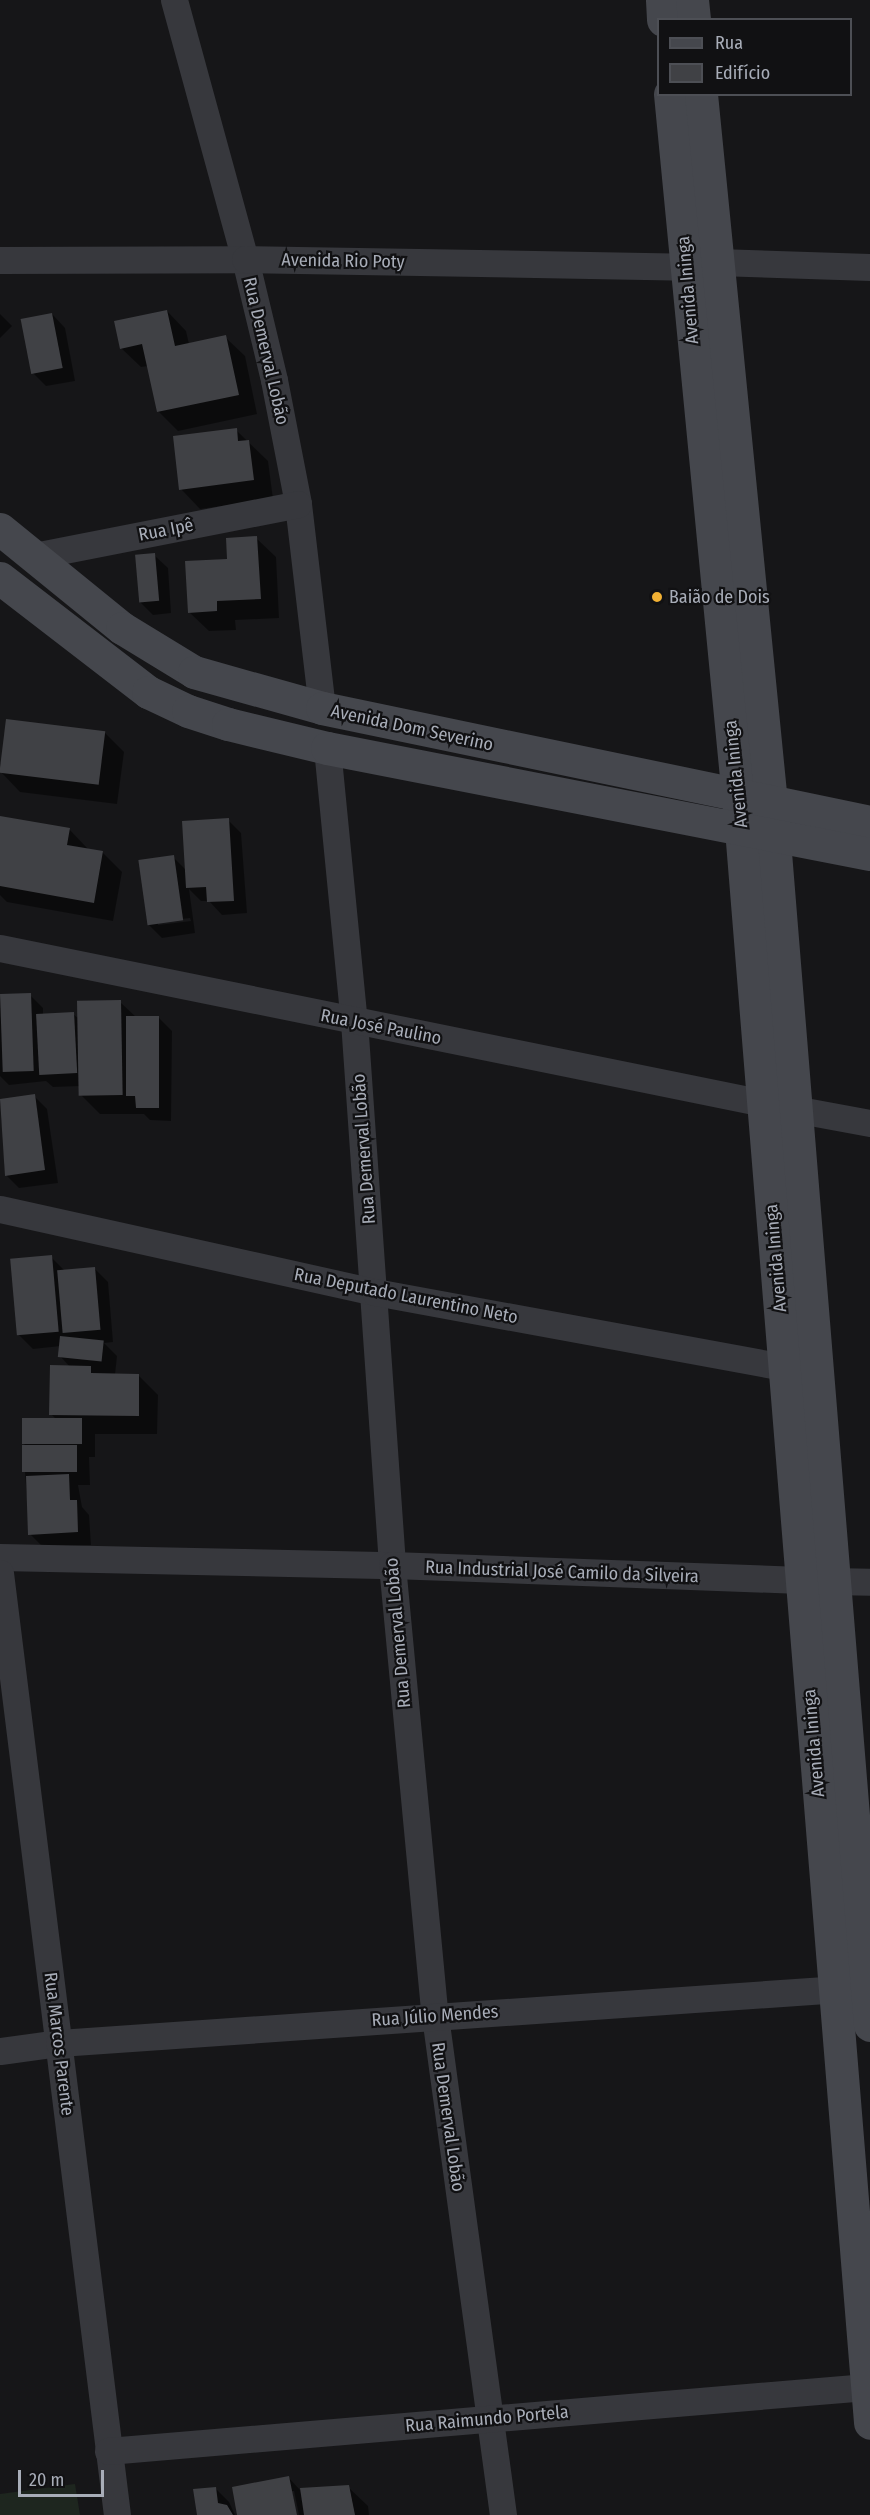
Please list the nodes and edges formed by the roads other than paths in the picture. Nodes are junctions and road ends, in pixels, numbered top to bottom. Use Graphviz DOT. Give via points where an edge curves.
graph roads {
  1 [pos="174,0"];
  2 [pos="662,0"];
  3 [pos="692,0"];
  4 [pos="663,18"];
  5 [pos="694,18"];
  6 [pos="670,96"];
  7 [pos="701,96"];
  8 [pos="246,259"];
  9 [pos="0,260"];
  10 [pos="701,264"];
  11 [pos="870,267"];
  12 [pos="298,504"];
  13 [pos="0,529"];
  14 [pos="34,556"];
  15 [pos="0,578"];
  16 [pos="321,708"];
  17 [pos="327,748"];
  18 [pos="739,813"];
  19 [pos="772,819"];
  20 [pos="870,822"];
  21 [pos="870,854"];
  22 [pos="0,948"];
  23 [pos="354,1021"];
  24 [pos="763,1103"];
  25 [pos="795,1109"];
  26 [pos="870,1123"];
  27 [pos="0,1209"];
  28 [pos="375,1292"];
  29 [pos="800,1366"];
  30 [pos="0,1557"];
  31 [pos="392,1565"];
  32 [pos="0,1573"];
  33 [pos="816,1581"];
  34 [pos="870,1582"];
  35 [pos="868,1987"];
  36 [pos="833,1990"];
  37 [pos="435,2016"];
  38 [pos="870,2025"];
  39 [pos="59,2043"];
  40 [pos="0,2051"];
  41 [pos="866,2387"];
  42 [pos="489,2419"];
  43 [pos="870,2423"];
  44 [pos="108,2451"];
  45 [pos="117,2515"];
  46 [pos="503,2515"];
  1 -- 8 [label="street, Rua Demerval Lobão"];
  2 -- 4 [label="main road"];
  3 -- 5 [label="main road"];
  6 -- 10 [label="main road, Avenida Ininga"];
  7 -- 10 [label="main road, Avenida Ininga"];
  8 -- 9 [label="street, Avenida Rio Poty"];
  8 -- 10 [label="street, Avenida Rio Poty"];
  8 -- 12 [label="street, Rua Demerval Lobão"];
  10 -- 11 [label="street, Avenida Rio Poty"];
  10 -- 18 [label="main road, Avenida Ininga"];
  10 -- 19 [label="main road, Avenida Ininga"];
  12 -- 14 [label="street, Rua Ipê"];
  12 -- 16 [label="street, Rua Demerval Lobão"];
  13 -- 14 [label="main road, Avenida Dom Severino"];
  14 -- 16 [label="main road, Avenida Dom Severino" via="122,628 194,672"];
  15 -- 17 [label="main road, Avenida Dom Severino" via="148,692 228,724"];
  16 -- 18 [label="main road, Avenida Dom Severino"];
  17 -- 18 [label="main road, Avenida Dom Severino"];
  17 -- 23 [label="street, Rua Demerval Lobão"];
  18 -- 19 [label="main road, Avenida Dom Severino"];
  18 -- 24 [label="main road, Avenida Ininga"];
  19 -- 20 [label="main road, Avenida Dom Severino"];
  19 -- 21 [label="main road, Avenida Dom Severino"];
  19 -- 25 [label="main road, Avenida Ininga"];
  22 -- 23 [label="street, Rua José Paulino"];
  23 -- 24 [label="street, Rua José Paulino"];
  23 -- 28 [label="street, Rua Demerval Lobão"];
  24 -- 29 [label="main road, Avenida Ininga"];
  25 -- 26 [label="street"];
  25 -- 29 [label="main road, Avenida Ininga"];
  27 -- 28 [label="street, Rua Deputado Laurentino Neto"];
  28 -- 29 [label="street, Rua Deputado Laurentino Neto"];
  28 -- 31 [label="street, Rua Demerval Lobão"];
  29 -- 33 [label="main road, Avenida Ininga"];
  30 -- 31 [label="street, Rua Industrial José Camilo da Silveira"];
  31 -- 33 [label="street, Rua Industrial José Camilo da Silveira"];
  31 -- 37 [label="street, Rua Demerval Lobão"];
  32 -- 39 [label="street, Rua Marcos Parente"];
  33 -- 34 [label="street, Rua Industrial José Camilo da Silveira"];
  33 -- 35 [label="main road, Avenida Ininga"];
  33 -- 36 [label="main road, Avenida Ininga"];
  35 -- 36 [label="street, Rua Júlio Mendes"];
  35 -- 38 [label="main road, Avenida Ininga"];
  36 -- 37 [label="street, Rua Júlio Mendes"];
  36 -- 41 [label="main road, Avenida Ininga"];
  37 -- 39 [label="street, Rua Júlio Mendes"];
  37 -- 42 [label="street, Rua Demerval Lobão"];
  39 -- 40 [label="street, Rua Júlio Mendes"];
  39 -- 44 [label="street, Rua Marcos Parente"];
  41 -- 42 [label="street, Rua Raimundo Portela"];
  41 -- 43 [label="main road, Avenida Ininga"];
  42 -- 44 [label="street, Rua Raimundo Portela"];
  42 -- 46 [label="street, Rua Demerval Lobão"];
  44 -- 45 [label="street, Rua Marcos Parente"];
}
